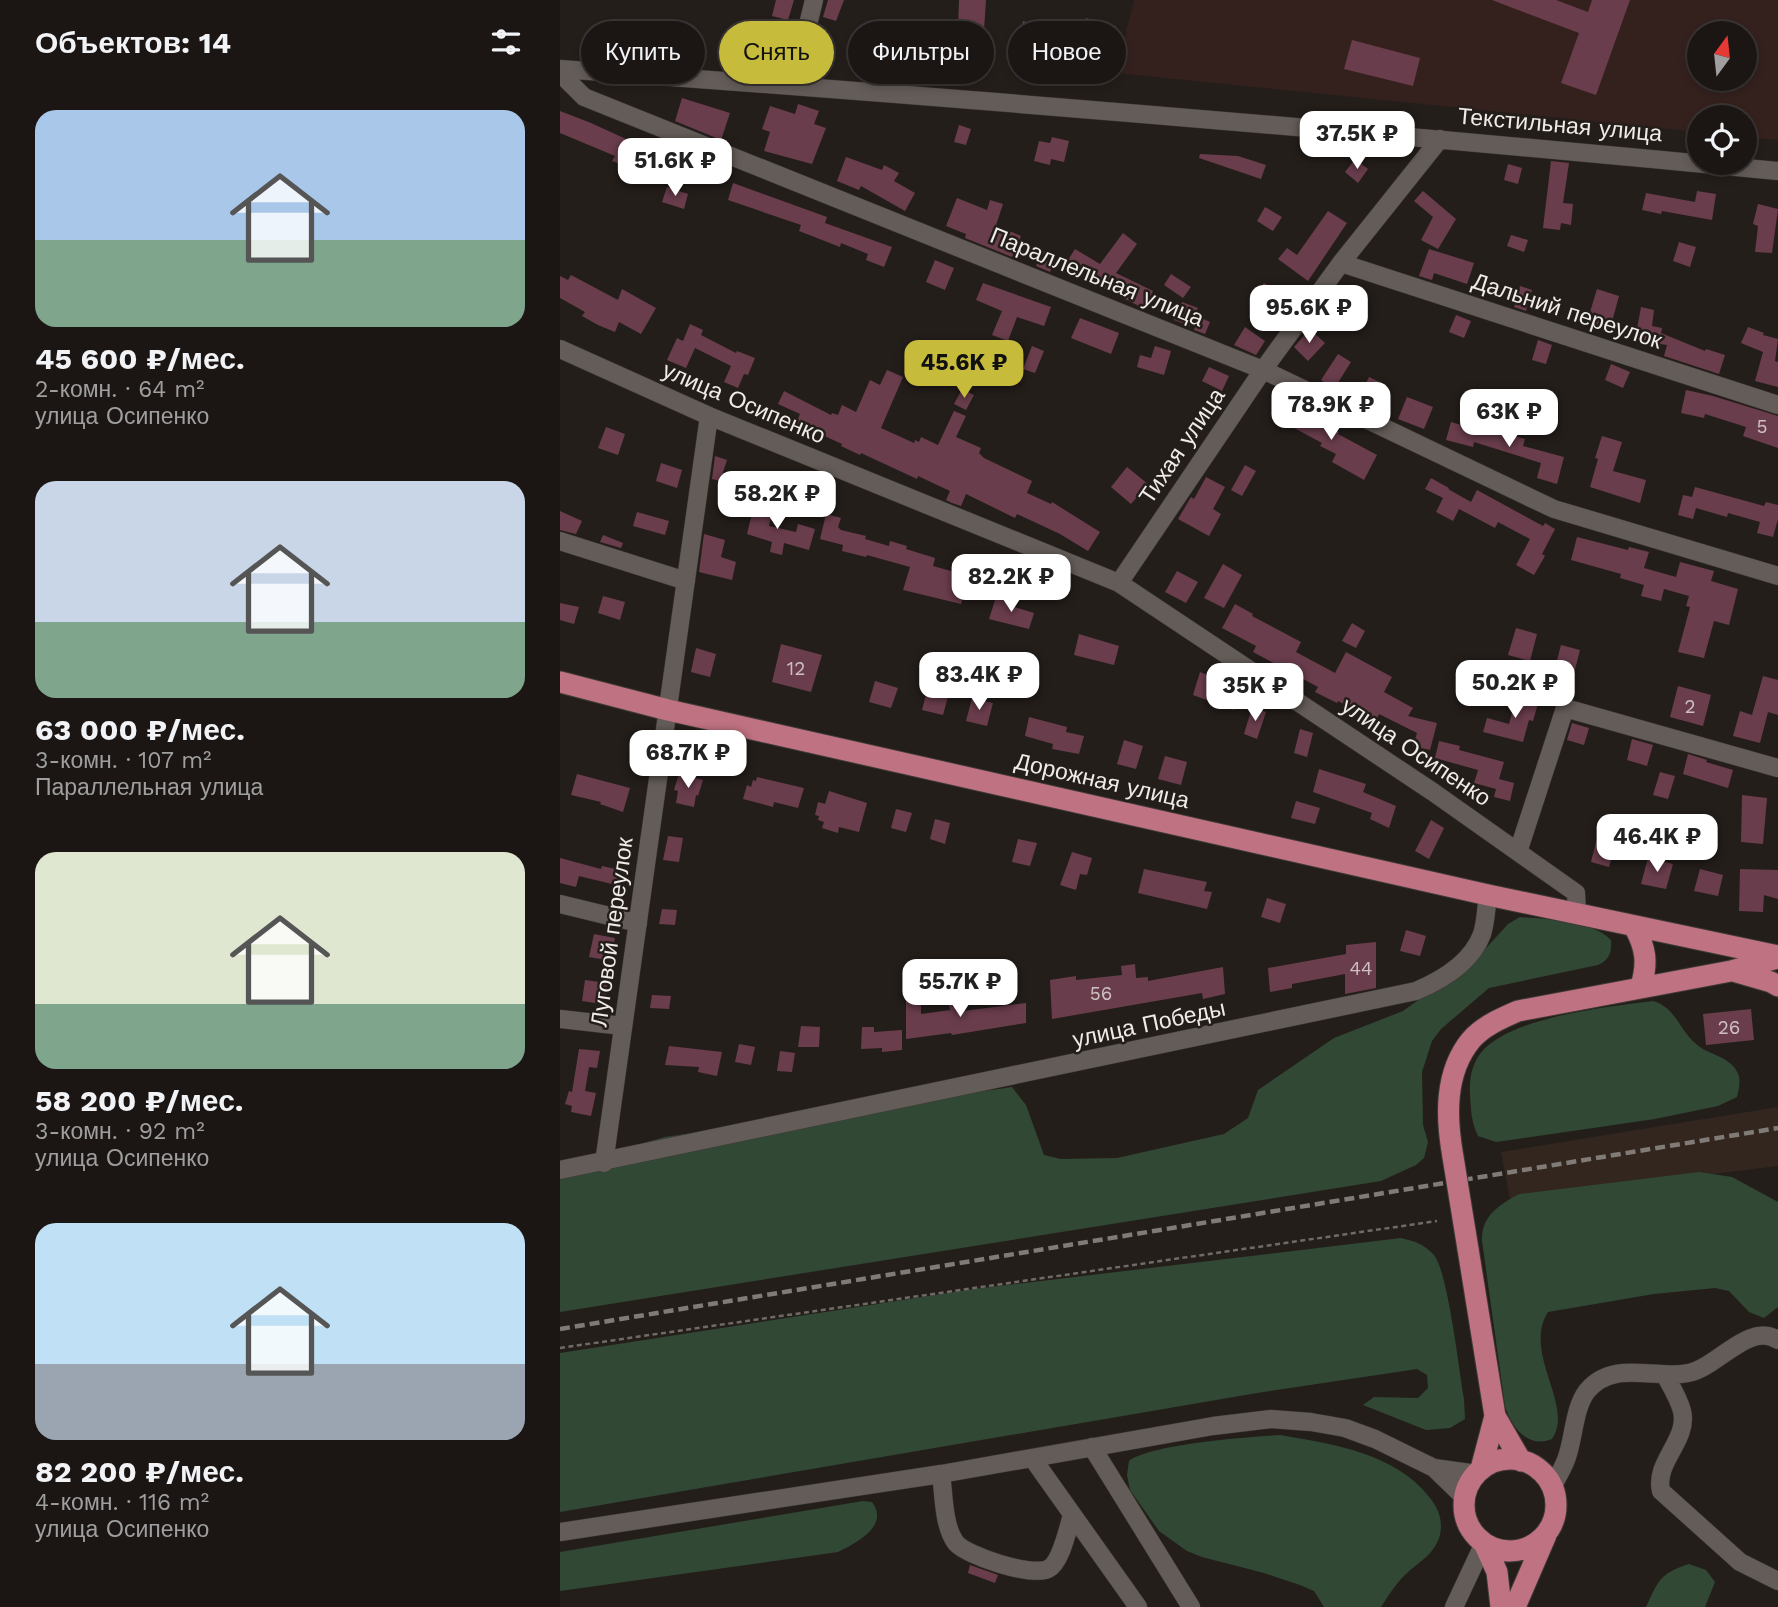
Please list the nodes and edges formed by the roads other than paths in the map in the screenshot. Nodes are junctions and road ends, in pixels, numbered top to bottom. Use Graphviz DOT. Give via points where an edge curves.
graph roads {
  1 [pos="814,0"];
  2 [pos="560,71"];
  3 [pos="793,86"];
  4 [pos="1440,139"];
  5 [pos="1778,171"];
  6 [pos="1341,263"];
  7 [pos="560,349"];
  8 [pos="1263,370"];
  9 [pos="1778,405"];
  10 [pos="709,416"];
  11 [pos="560,541"];
  12 [pos="1778,576"];
  13 [pos="686,581"];
  14 [pos="1119,583"];
  15 [pos="560,682"];
  16 [pos="668,710"];
  17 [pos="1778,768"];
  18 [pos="1518,852"];
  19 [pos="1488,895"];
  20 [pos="560,904"];
  21 [pos="1577,914"];
  22 [pos="638,923"];
  23 [pos="1634,926"];
  24 [pos="1778,957"];
  25 [pos="1731,971"];
  26 [pos="1641,986"];
  27 [pos="1778,986"];
  28 [pos="560,1019"];
  29 [pos="623,1026"];
  30 [pos="604,1163"];
  31 [pos="560,1170"];
  32 [pos="1778,1340"];
  33 [pos="1665,1375"];
  34 [pos="1495,1416"];
  35 [pos="1092,1447"];
  36 [pos="1033,1459"];
  37 [pos="1521,1461"];
  38 [pos="1434,1468"];
  39 [pos="1479,1471"];
  40 [pos="941,1474"];
  41 [pos="1553,1486"];
  42 [pos="1465,1498"];
  43 [pos="1072,1515"];
  44 [pos="560,1532"];
  45 [pos="1546,1534"];
  46 [pos="1484,1543"];
  47 [pos="1778,1581"];
  48 [pos="1138,1607"];
  49 [pos="1191,1607"];
  50 [pos="1454,1607"];
  51 [pos="1501,1607"];
  52 [pos="1514,1607"];
  1 -- 3 [label="street"];
  2 -- 3 [label="street, Текстильная улица"];
  2 -- 8 [label="street, Параллельная улица" via="584,97"];
  3 -- 4 [label="street, Текстильная улица"];
  4 -- 5 [label="street, Текстильная улица"];
  4 -- 6 [label="street, Тихая улица"];
  6 -- 8 [label="street, Тихая улица"];
  6 -- 9 [label="street, Дальний переулок"];
  7 -- 10 [label="street, улица Осипенко"];
  8 -- 12 [label="street, Параллельная улица" via="1554,509"];
  8 -- 14 [label="street, Тихая улица"];
  10 -- 13 [label="street, Луговой переулок"];
  10 -- 14 [label="street, улица Осипенко"];
  11 -- 13 [label="street"];
  13 -- 16 [label="street, Луговой переулок"];
  14 -- 18 [label="street, улица Осипенко"];
  15 -- 16 [label="main road, Дорожная улица"];
  16 -- 19 [label="main road, Дорожная улица"];
  16 -- 22 [label="street, Луговой переулок"];
  17 -- 18 [label="street" via="1565,708"];
  18 -- 21 [label="street, улица Осипенко" via="1576,893"];
  19 -- 21 [label="main road, Дорожная улица"];
  19 -- 30 [label="street, улица Победы" via="1481,936 1472,953 1416,991"];
  20 -- 22 [label="street"];
  21 -- 23 [label="main road, Дорожная улица"];
  22 -- 29 [label="street, Луговой переулок"];
  23 -- 24 [label="main road, Дорожная улица"];
  23 -- 26 [label="main road" via="1645,949"];
  24 -- 25 [label="main road"];
  25 -- 26 [label="main road"];
  25 -- 27 [label="main road"];
  26 -- 34 [label="main road, bridge" via="1518,1011 1471,1040 1457,1065 1449,1089 1449,1133"];
  28 -- 29 [label="street"];
  29 -- 30 [label="street, Луговой переулок"];
  30 -- 31 [label="street, улица Победы"];
  32 -- 33 [label="street" via="1762,1335 1690,1373"];
  33 -- 41 [label="street" via="1607,1375 1586,1392 1567,1458"];
  33 -- 47 [label="street" via="1683,1423 1661,1470 1661,1491 1740,1562"];
  34 -- 37 [label="main road"];
  34 -- 39 [label="main road"];
  35 -- 36 [label="street"];
  35 -- 38 [label="street" via="1271,1419 1345,1427"];
  35 -- 49 [label="street"];
  36 -- 40 [label="street"];
  36 -- 43 [label="street"];
  37 -- 39 [label="main road" via="1496,1461"];
  37 -- 41 [label="main road" via="1543,1472"];
  38 -- 39 [label="street"];
  38 -- 42 [label="street"];
  39 -- 42 [label="main road"];
  40 -- 43 [label="street" via="950,1532 957,1544 1013,1567 1034,1572 1049,1569 1062,1548"];
  40 -- 44 [label="street"];
  41 -- 45 [label="main road" via="1557,1503"];
  42 -- 46 [label="main road" via="1465,1515"];
  43 -- 48 [label="street"];
  45 -- 46 [label="main road" via="1517,1550"];
  45 -- 52 [label="main road"];
  46 -- 50 [label="street"];
  46 -- 51 [label="main road" via="1497,1572"];
}
